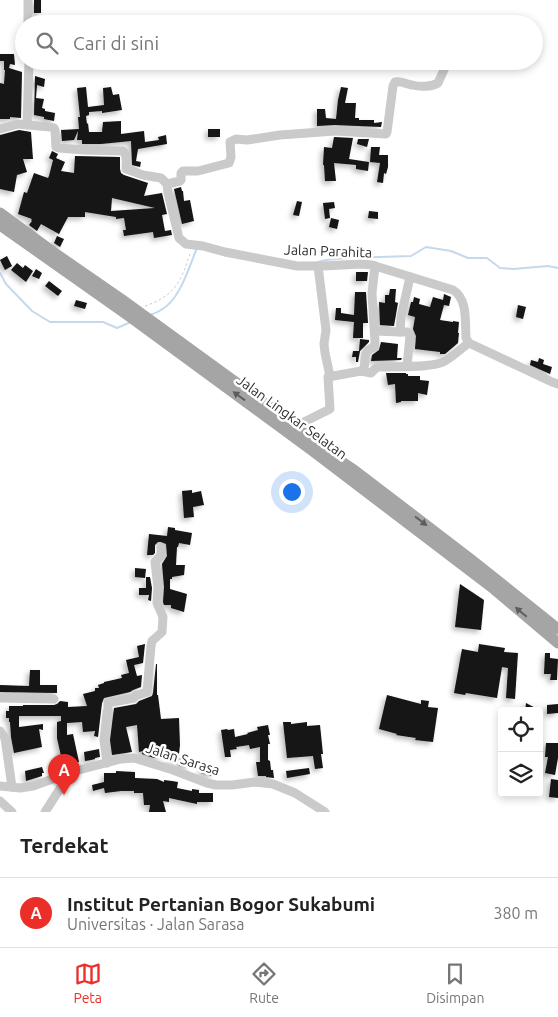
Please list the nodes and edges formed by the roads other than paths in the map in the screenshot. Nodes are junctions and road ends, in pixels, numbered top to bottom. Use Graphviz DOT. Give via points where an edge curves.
graph roads {
  1 [pos="28,0"];
  2 [pos="28,15"];
  3 [pos="29,70"];
  4 [pos="444,70"];
  5 [pos="27,125"];
  6 [pos="0,129"];
  7 [pos="167,184"];
  8 [pos="0,213"];
  9 [pos="0,225"];
  10 [pos="318,266"];
  11 [pos="375,266"];
  12 [pos="410,277"];
  13 [pos="376,330"];
  14 [pos="400,332"];
  15 [pos="469,342"];
  16 [pos="407,366"];
  17 [pos="361,371"];
  18 [pos="330,376"];
  19 [pos="558,384"];
  20 [pos="293,430"];
  21 [pos="162,548"];
  22 [pos="558,629"];
  23 [pos="558,643"];
  24 [pos="0,698"];
  25 [pos="54,699"];
  26 [pos="0,731"];
  27 [pos="107,763"];
  28 [pos="71,772"];
  29 [pos="0,786"];
  30 [pos="12,787"];
  31 [pos="0,801"];
  32 [pos="12,812"];
  33 [pos="44,812"];
  34 [pos="325,812"];
  1 -- 2 [label="street"];
  3 -- 5 [label="street"];
  4 -- 7 [label="street" via="434,85 412,86 395,82 386,134 335,130 236,139 230,142 229,163 198,171 183,171 182,180"];
  5 -- 6 [label="street"];
  5 -- 7 [label="street" via="54,128 59,148 123,151 126,169 161,178"];
  7 -- 10 [label="street, Jalan Parahita" via="179,238 186,244 297,266"];
  8 -- 20 [label="main road, Jalan Lingkar Selatan" via="135,309"];
  20 -- 9 [label="main road, Jalan Lingkar Selatan, one-way"];
  10 -- 11 [label="street, Jalan Parahita"];
  10 -- 18 [label="street"];
  11 -- 12 [label="street, Jalan Parahita"];
  11 -- 13 [label="street" via="372,293"];
  12 -- 14 [label="street"];
  12 -- 15 [label="street, Jalan Parahita" via="454,290 460,295"];
  13 -- 14 [label="street"];
  13 -- 17 [label="street" via="375,345 367,350"];
  14 -- 16 [label="street" via="410,334"];
  15 -- 16 [label="street" via="442,363"];
  15 -- 19 [label="street"];
  16 -- 17 [label="street" via="376,368 370,374"];
  17 -- 18 [label="street"];
  18 -- 20 [label="street" via="327,378 330,409"];
  20 -- 22 [label="main road, Jalan Lingkar Selatan, one-way" via="354,470"];
  23 -- 20 [label="main road, Jalan Lingkar Selatan, one-way"];
  21 -- 27 [label="street" via="155,562 162,632 152,641 147,692 108,703 104,740"];
  24 -- 25 [label="street"];
  26 -- 30 [label="street" via="5,738"];
  27 -- 28 [label="street, Jalan Sarasa"];
  27 -- 34 [label="street, Jalan Sarasa" via="134,758 216,785 273,784"];
  28 -- 30 [label="street, Jalan Sarasa" via="37,786"];
  28 -- 33 [label="street"];
  29 -- 30 [label="street, Jalan Sarasa"];
  31 -- 32 [label="street"];
}
